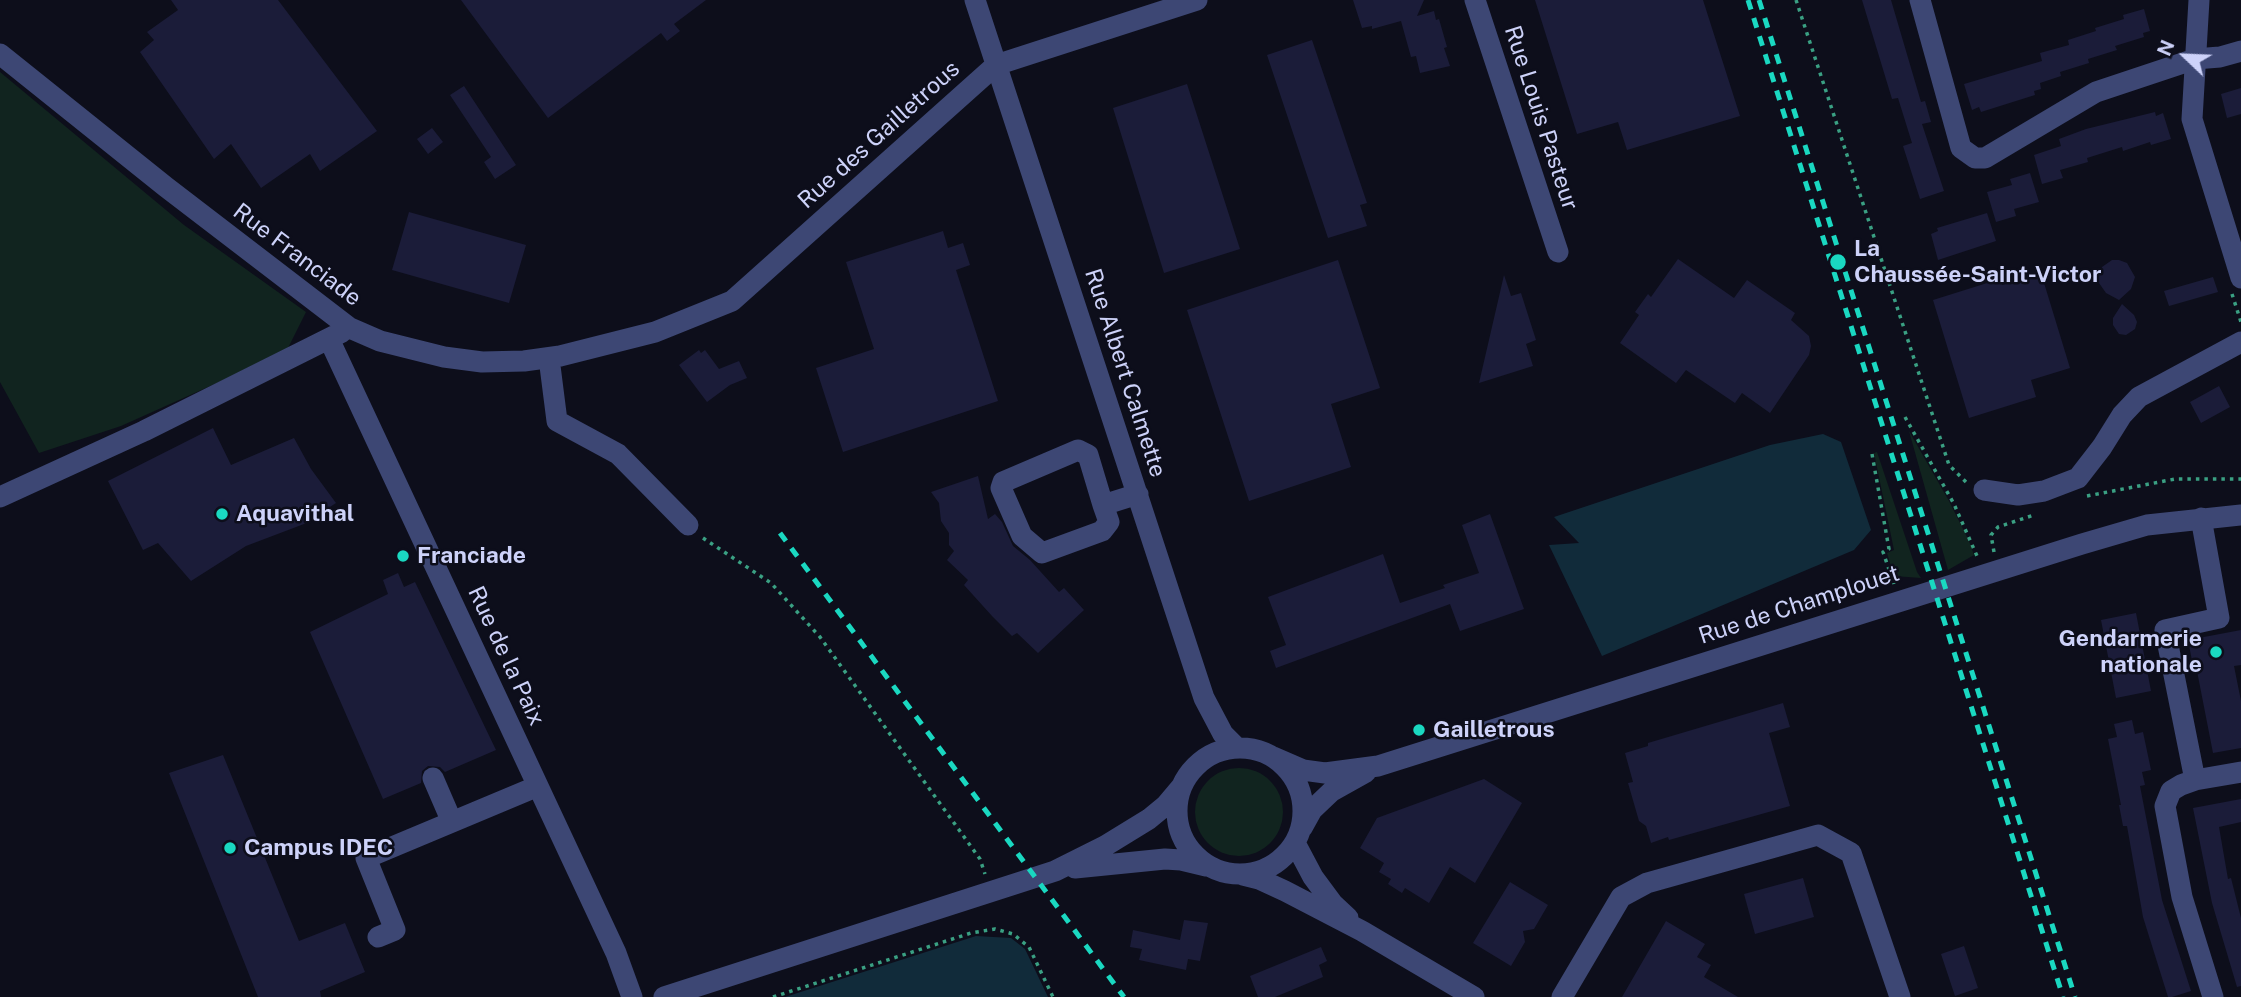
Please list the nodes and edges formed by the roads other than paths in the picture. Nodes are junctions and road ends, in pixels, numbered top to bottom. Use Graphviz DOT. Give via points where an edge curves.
graph roads {
  1 [pos="975,0"];
  2 [pos="1197,0"];
  3 [pos="1475,0"];
  4 [pos="1920,0"];
  5 [pos="2199,0"];
  6 [pos="2241,51"];
  7 [pos="0,54"];
  8 [pos="2195,59"];
  9 [pos="996,65"];
  10 [pos="1558,252"];
  11 [pos="2241,278"];
  12 [pos="350,328"];
  13 [pos="329,339"];
  14 [pos="2241,342"];
  15 [pos="615,343"];
  16 [pos="549,358"];
  17 [pos="1984,490"];
  18 [pos="1138,494"];
  19 [pos="0,497"];
  20 [pos="1103,505"];
  21 [pos="2241,515"];
  22 [pos="2201,518"];
  23 [pos="688,525"];
  24 [pos="1204,698"];
  25 [pos="1237,748"];
  26 [pos="1273,757"];
  27 [pos="1202,761"];
  28 [pos="1378,766"];
  29 [pos="2241,772"];
  30 [pos="433,778"];
  31 [pos="2194,780"];
  32 [pos="538,786"];
  33 [pos="1182,786"];
  34 [pos="452,822"];
  35 [pos="1296,840"];
  36 [pos="1210,867"];
  37 [pos="1055,871"];
  38 [pos="1241,875"];
  39 [pos="1362,931"];
  40 [pos="378,937"];
  41 [pos="632,997"];
  42 [pos="664,997"];
  43 [pos="1474,997"];
  44 [pos="1562,997"];
  45 [pos="1900,997"];
  46 [pos="2213,997"];
  1 -- 9 [label="street, Rue Albert Calmette"];
  2 -- 9 [label="street, Rue des Gailletrous"];
  3 -- 10 [label="street, Rue Louis Pasteur"];
  4 -- 8 [label="street" via="1961,148 1975,158 1985,158 2096,92"];
  5 -- 8 [label="street"];
  6 -- 8 [label="street"];
  7 -- 12 [label="street, Rue Franciade"];
  8 -- 11 [label="street" via="2192,119"];
  9 -- 15 [label="street, Rue des Gailletrous" via="732,301"];
  9 -- 18 [label="street, Rue Albert Calmette"];
  12 -- 13 [label="street"];
  12 -- 16 [label="street, Rue Franciade" via="443,357 482,362"];
  13 -- 19 [label="street"];
  13 -- 32 [label="street, Rue de la Paix"];
  14 -- 17 [label="street" via="2139,397 2078,478 2018,495"];
  15 -- 16 [label="street, Rue Franciade"];
  16 -- 23 [label="street" via="557,421 618,454"];
  18 -- 20 [label="street"];
  18 -- 24 [label="street, Rue Albert Calmette"];
  20 -- 20 [label="street" via="1088,455 1078,450 1003,482 1001,488 1022,536 1042,552 1102,531 1109,522"];
  21 -- 22 [label="street, Rue de Champlouet"];
  22 -- 28 [label="street, Rue de Champlouet" via="2147,525 1997,570"];
  22 -- 31 [label="street" via="2219,618 2165,630"];
  24 -- 25 [label="street, Rue Albert Calmette" via="1223,734"];
  24 -- 27 [label="street, Rue Albert Calmette"];
  25 -- 26 [label="street"];
  25 -- 27 [label="street" via="1220,750"];
  26 -- 28 [label="street, Rue de Champlouet" via="1303,770 1325,773"];
  26 -- 35 [label="street" via="1287,769 1302,799"];
  27 -- 33 [label="street"];
  28 -- 35 [label="street, Rue de Champlouet" via="1332,791 1312,810"];
  29 -- 31 [label="street"];
  30 -- 34 [label="street"];
  31 -- 46 [label="street" via="2171,791 2165,814 2182,897"];
  32 -- 34 [label="street"];
  32 -- 41 [label="street, Rue de la Paix"];
  33 -- 36 [label="street" via="1178,821 1184,841"];
  33 -- 37 [label="street" via="1149,819"];
  34 -- 40 [label="street" via="366,858 396,930"];
  35 -- 38 [label="street" via="1273,865"];
  35 -- 39 [label="street" via="1333,904"];
  36 -- 37 [label="street" via="1165,859"];
  36 -- 38 [label="street"];
  37 -- 42 [label="street"];
  38 -- 39 [label="street" via="1285,891"];
  39 -- 43 [label="street"];
  44 -- 45 [label="street" via="1621,897 1647,883 1818,835 1852,853"];
}
